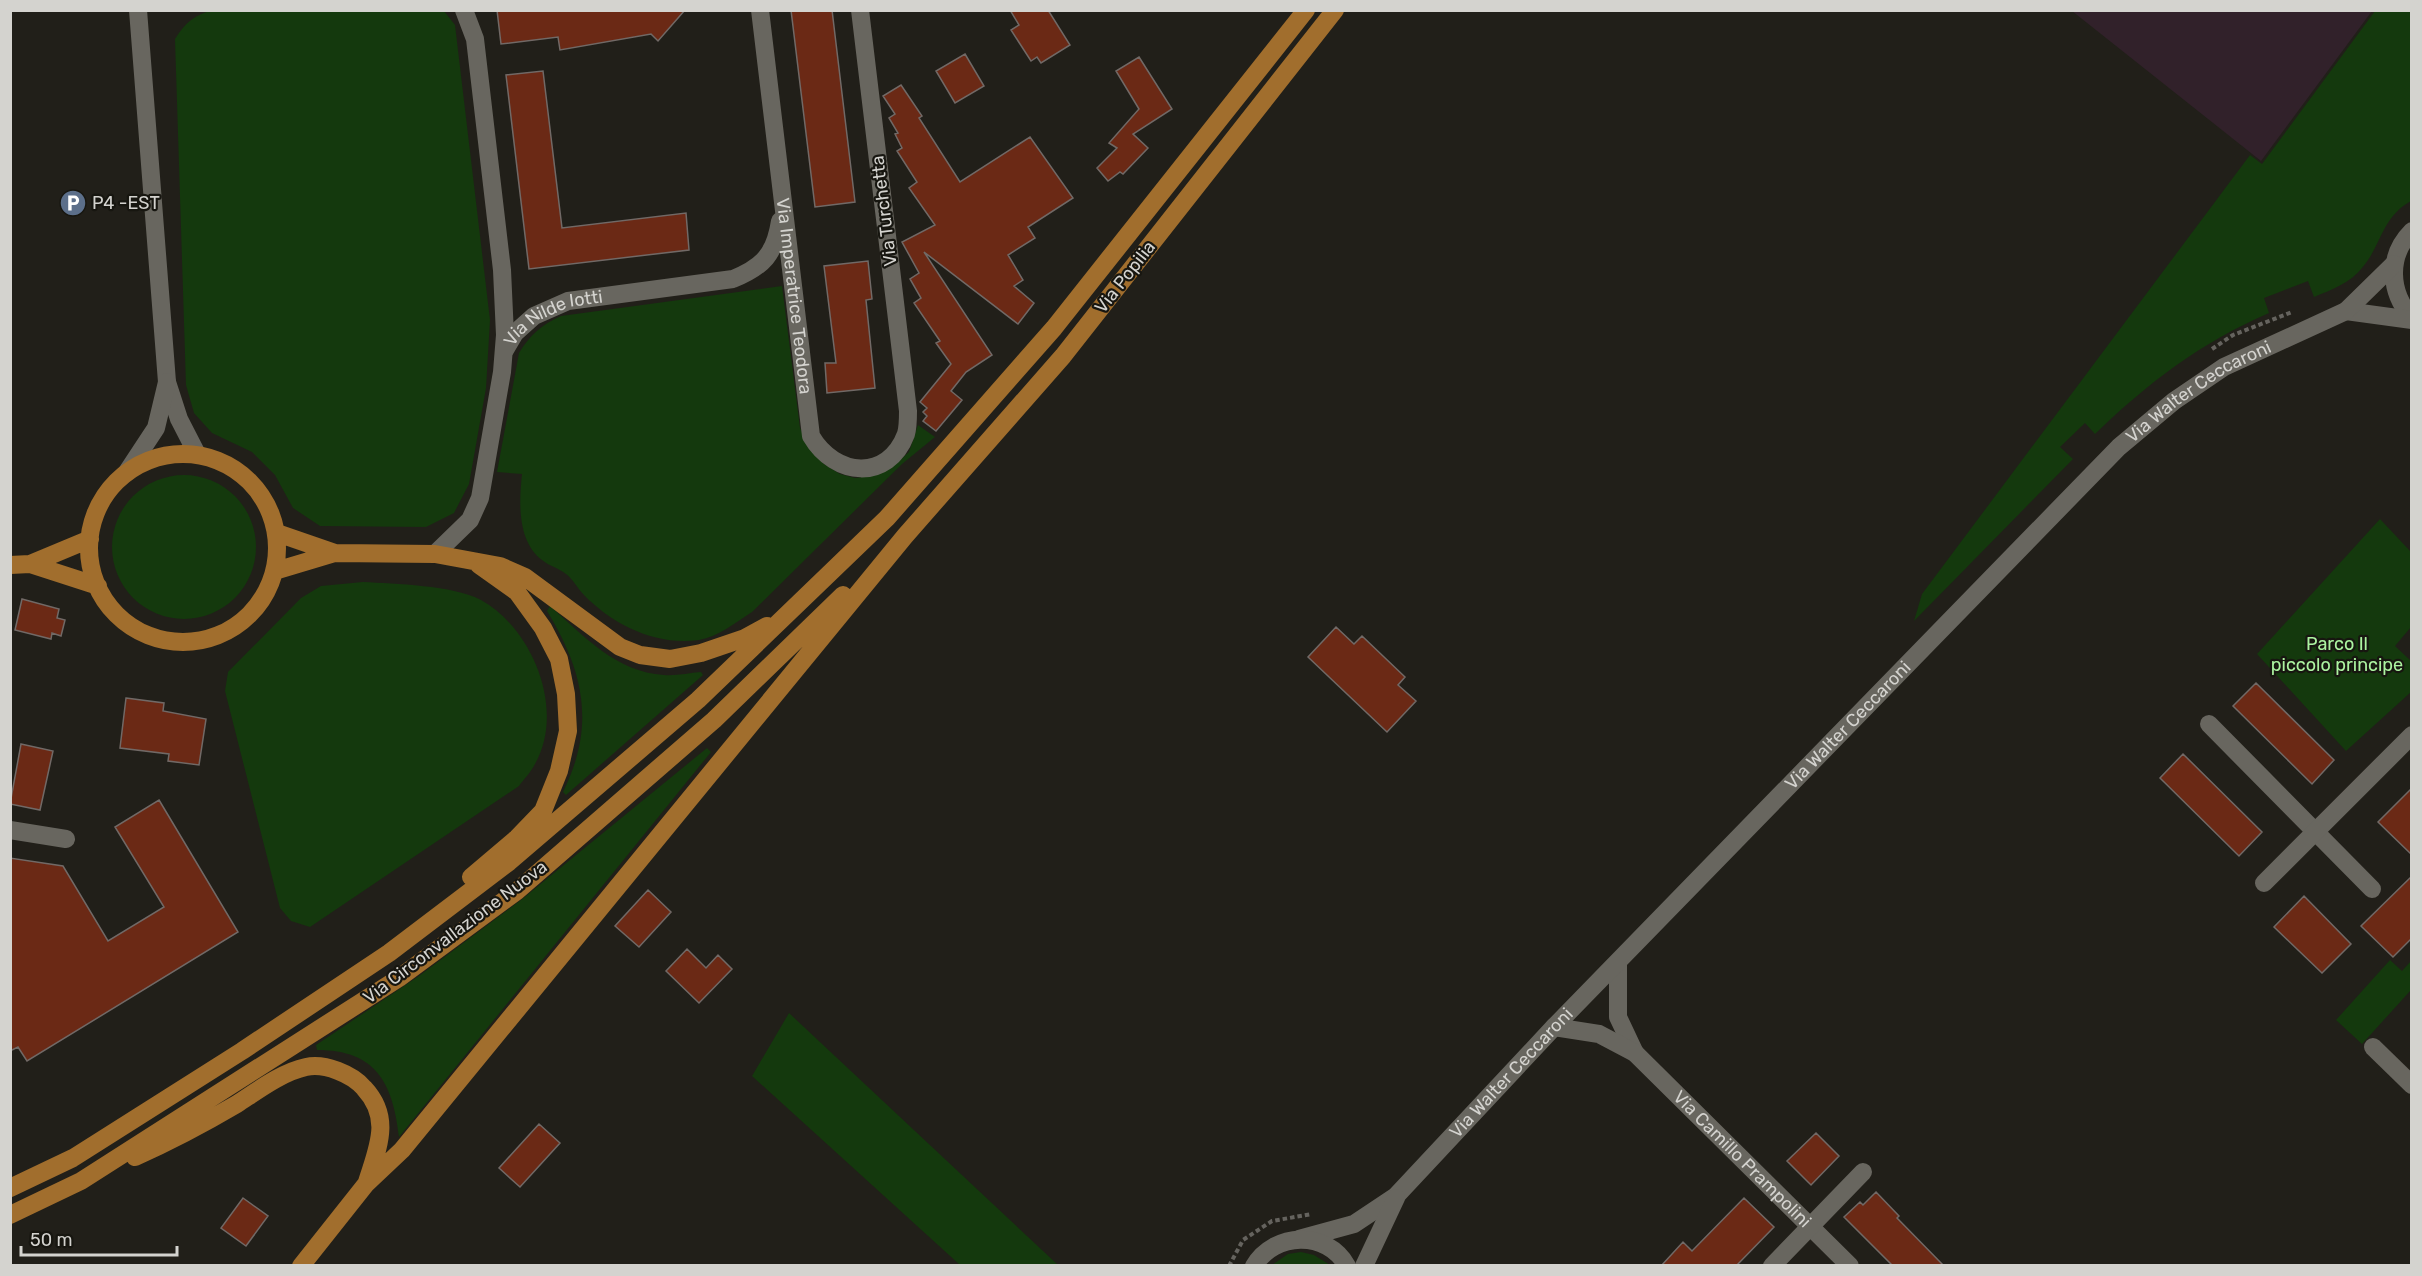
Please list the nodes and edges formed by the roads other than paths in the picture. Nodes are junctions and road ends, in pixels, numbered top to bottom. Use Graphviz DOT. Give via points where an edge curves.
graph roads {
  1 [pos="138,10"];
  2 [pos="464,10"];
  3 [pos="760,10"];
  4 [pos="860,10"];
  5 [pos="1306,10"];
  6 [pos="1335,10"];
  7 [pos="783,204"];
  8 [pos="2412,231"];
  9 [pos="2394,264"];
  10 [pos="2346,311"];
  11 [pos="2412,319"];
  12 [pos="504,352"];
  13 [pos="167,382"];
  14 [pos="908,411"];
  15 [pos="197,454"];
  16 [pos="127,472"];
  17 [pos="887,518"];
  18 [pos="277,533"];
  19 [pos="904,536"];
  20 [pos="90,539"];
  21 [pos="335,552"];
  22 [pos="435,554"];
  23 [pos="475,562"];
  24 [pos="30,564"];
  25 [pos="10,565"];
  26 [pos="275,572"];
  27 [pos="98,586"];
  28 [pos="793,612"];
  29 [pos="2209,724"];
  30 [pos="2412,735"];
  31 [pos="10,830"];
  32 [pos="2316,830"];
  33 [pos="66,839"];
  34 [pos="2264,883"];
  35 [pos="2372,889"];
  36 [pos="389,953"];
  37 [pos="1618,964"];
  38 [pos="1554,1028"];
  39 [pos="2373,1047"];
  40 [pos="1635,1053"];
  41 [pos="2412,1085"];
  42 [pos="1863,1172"];
  43 [pos="81,1180"];
  44 [pos="366,1184"];
  45 [pos="10,1188"];
  46 [pos="1396,1196"];
  47 [pos="10,1215"];
  48 [pos="1810,1226"];
  49 [pos="1299,1239"];
  50 [pos="301,1266"];
  51 [pos="1254,1266"];
  52 [pos="1347,1266"];
  53 [pos="1364,1266"];
  54 [pos="1772,1266"];
  55 [pos="1850,1266"];
  1 -- 13 [label="street"];
  2 -- 12 [label="street" via="475,39 489,153 502,270"];
  3 -- 7 [label="street, Via Imperatrice Teodora"];
  4 -- 14 [label="street, Via Turchetta"];
  5 -- 17 [label="main road, Via Popilia" via="1054,328"];
  6 -- 19 [label="main road, Via Popilia" via="1063,356"];
  7 -- 12 [label="street, Via Nilde Iotti" via="777,237 755,270 733,279 568,301 534,316 515,333"];
  7 -- 14 [label="street, Via Imperatrice Teodora" via="811,436 820,452 850,468 870,468 885,462 907,432"];
  8 -- 9 [label="street" via="2399,247"];
  9 -- 10 [label="street, Via Walter Ceccaroni"];
  9 -- 11 [label="street" via="2397,295"];
  10 -- 11 [label="street"];
  10 -- 37 [label="street, Via Walter Ceccaroni" via="2224,367 2174,401 2119,447"];
  12 -- 22 [label="street, Via Nilde Iotti" via="480,498 470,520"];
  13 -- 15 [label="street" via="179,419"];
  13 -- 16 [label="street" via="156,428"];
  15 -- 16 [label="main road" via="172,454 148,460"];
  15 -- 18 [label="main road" via="225,463 250,481 268,505"];
  16 -- 20 [label="main road" via="108,491 96,514"];
  17 -- 28 [label="main road, Via Circonvallazione Nuova"];
  18 -- 21 [label="main road"];
  18 -- 26 [label="main road"];
  19 -- 43 [label="main road, Via Circonvallazione Nuova" via="714,720 518,891 399,978"];
  19 -- 44 [label="main road" via="402,1149"];
  20 -- 24 [label="main road"];
  20 -- 27 [label="main road" via="91,563"];
  21 -- 22 [label="main road"];
  21 -- 26 [label="main road"];
  22 -- 23 [label="main road"];
  23 -- 28 [label="main road" via="500,566 525,577 620,647 640,655 670,659 701,653 745,638"];
  23 -- 36 [label="main road" via="517,592 543,628 559,659 568,731 543,811"];
  24 -- 25 [label="main road"];
  24 -- 27 [label="main road"];
  26 -- 27 [label="main road" via="263,598 244,620 219,635 191,642 163,640 136,629 113,610"];
  28 -- 36 [label="main road, Via Circonvallazione Nuova" via="698,700 509,862"];
  29 -- 32 [label="street"];
  30 -- 32 [label="street"];
  31 -- 33 [label="street"];
  32 -- 34 [label="street"];
  32 -- 35 [label="street"];
  36 -- 45 [label="main road, Via Circonvallazione Nuova" via="83,1152"];
  37 -- 38 [label="street, Via Walter Ceccaroni"];
  37 -- 40 [label="street, Via Camillo Prampolini" via="1618,1017"];
  38 -- 40 [label="street, Via Camillo Prampolini" via="1599,1034"];
  38 -- 46 [label="street, Via Walter Ceccaroni"];
  39 -- 41 [label="street"];
  40 -- 48 [label="street, Via Camillo Prampolini"];
  42 -- 48 [label="street"];
  43 -- 44 [label="main road" via="180,1137 307,1066 356,1078 381,1111 380,1141"];
  43 -- 47 [label="main road, Via Circonvallazione Nuova"];
  44 -- 50 [label="main road"];
  46 -- 49 [label="street, Via Walter Ceccaroni" via="1353,1224"];
  46 -- 53 [label="street, Via Walter Ceccaroni"];
  48 -- 54 [label="street"];
  48 -- 55 [label="street, Via Camillo Prampolini"];
  49 -- 51 [label="street, Via Walter Ceccaroni" via="1267,1250"];
  49 -- 52 [label="street" via="1331,1248"];
}
